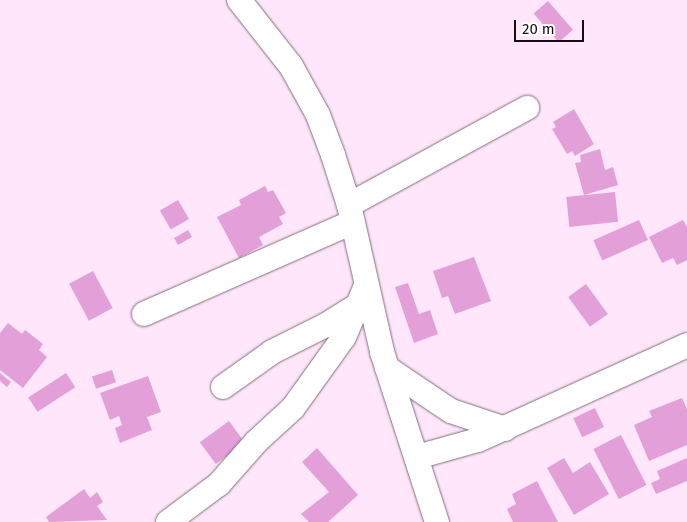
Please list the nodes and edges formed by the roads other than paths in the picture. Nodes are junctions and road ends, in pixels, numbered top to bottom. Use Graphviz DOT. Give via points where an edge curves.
graph roads {
  1 [pos="239,0"];
  2 [pos="527,108"];
  3 [pos="351,213"];
  4 [pos="363,295"];
  5 [pos="144,314"];
  6 [pos="687,345"];
  7 [pos="387,368"];
  8 [pos="223,386"];
  9 [pos="505,429"];
  10 [pos="417,457"];
  11 [pos="168,522"];
  12 [pos="437,522"];
  1 -- 3 [label="street" via="291,66 318,115"];
  2 -- 3 [label="street"];
  3 -- 4 [label="street"];
  3 -- 5 [label="street"];
  4 -- 7 [label="street"];
  4 -- 8 [label="street" via="326,325 272,352"];
  4 -- 11 [label="street" via="327,364 293,408 219,484"];
  6 -- 9 [label="street"];
  7 -- 9 [label="street" via="451,411"];
  7 -- 10 [label="street"];
  9 -- 10 [label="street"];
  10 -- 12 [label="street"];
}
